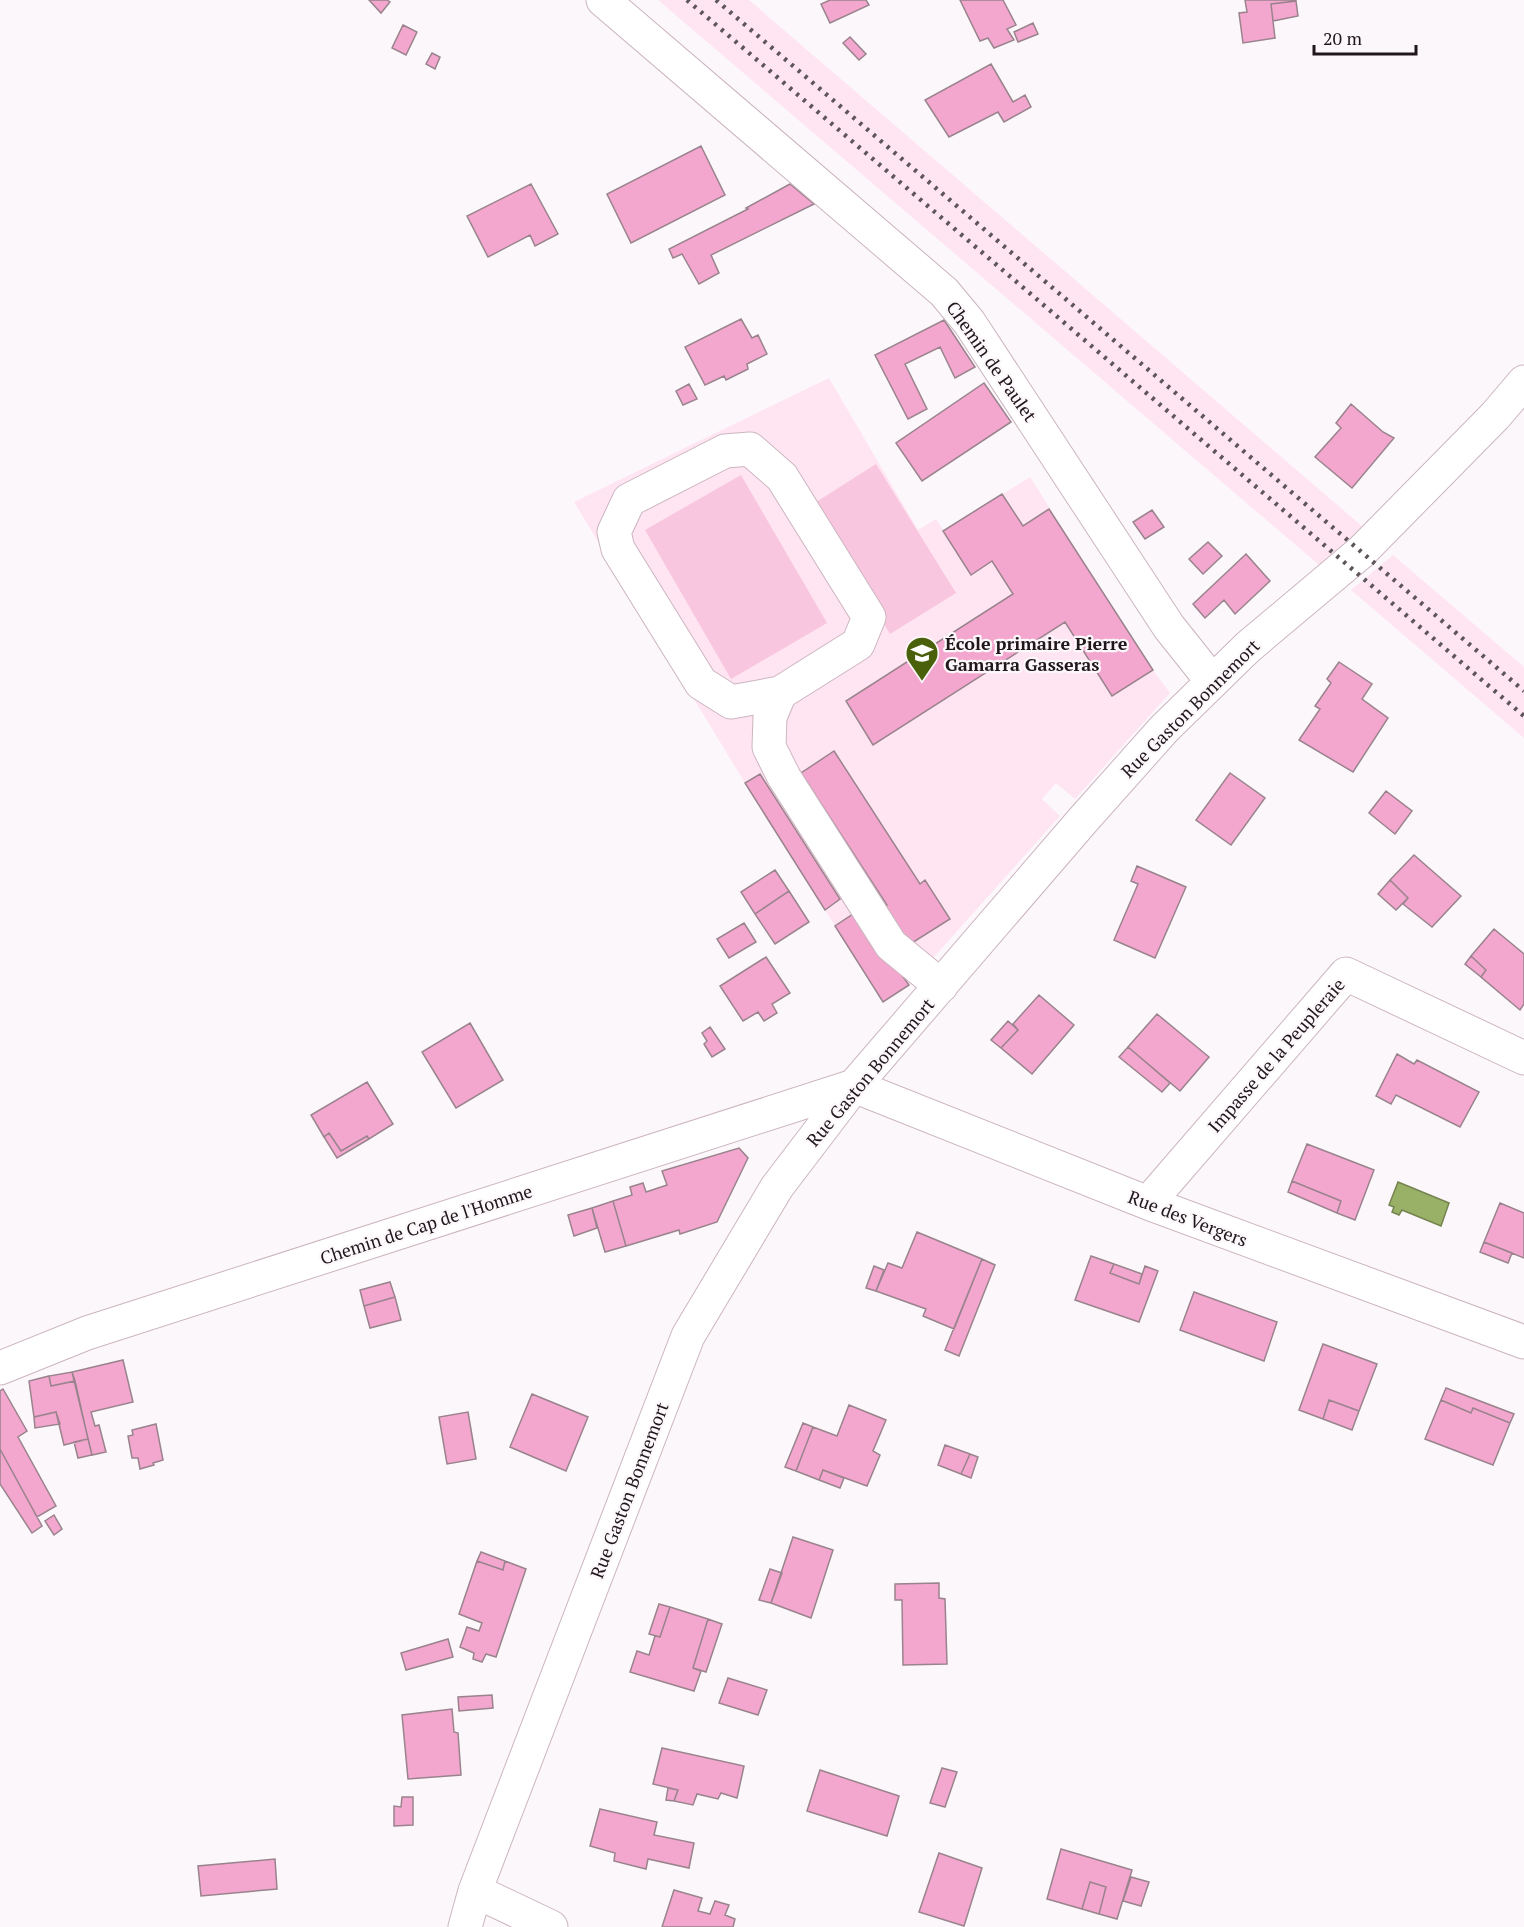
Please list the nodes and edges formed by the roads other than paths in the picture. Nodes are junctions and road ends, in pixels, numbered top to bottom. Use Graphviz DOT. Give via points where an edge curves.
graph roads {
  1 [pos="603,0"];
  2 [pos="1524,382"];
  3 [pos="1212,681"];
  4 [pos="780,693"];
  5 [pos="941,986"];
  6 [pos="1524,1058"];
  7 [pos="855,1086"];
  8 [pos="1148,1203"];
  9 [pos="1524,1342"];
  10 [pos="0,1368"];
  11 [pos="476,1891"];
  12 [pos="465,1927"];
  13 [pos="551,1927"];
  1 -- 3 [label="street, Chemin de Paulet" via="944,292 969,322 1169,627"];
  2 -- 3 [label="street, Rue Gaston Bonnemort" via="1361,552"];
  3 -- 5 [label="street, Rue Gaston Bonnemort" via="1119,778"];
  4 -- 4 [label="street" via="858,644 869,617 782,477 750,449 725,451 629,500 614,532 618,549 701,683 731,702"];
  4 -- 5 [label="street" via="770,717 768,747 784,777 891,945"];
  5 -- 7 [label="street, Rue Gaston Bonnemort"];
  6 -- 8 [label="street, Impasse de la Peupleraie" via="1346,974"];
  7 -- 8 [label="street, Rue des Vergers"];
  7 -- 10 [label="street, Chemin de Cap de l'Homme" via="87,1333"];
  7 -- 11 [label="street, Rue Gaston Bonnemort" via="777,1187 688,1336"];
  8 -- 9 [label="street, Rue des Vergers"];
  11 -- 12 [label="street, Rue Gaston Bonnemort"];
  11 -- 13 [label="street"];
}
